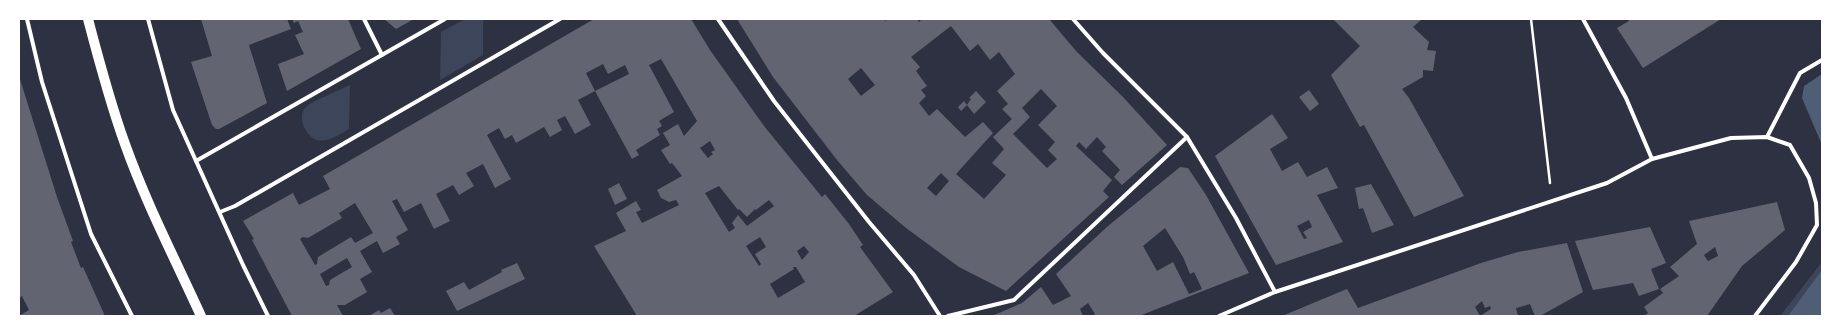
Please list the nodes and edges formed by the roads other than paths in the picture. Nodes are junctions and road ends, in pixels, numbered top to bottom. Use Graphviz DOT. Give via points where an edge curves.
graph roads {
  1 [pos="27,19"];
  2 [pos="88,19"];
  3 [pos="148,19"];
  4 [pos="364,19"];
  5 [pos="445,19"];
  6 [pos="560,19"];
  7 [pos="718,19"];
  8 [pos="1073,19"];
  9 [pos="1583,19"];
  10 [pos="382,55"];
  11 [pos="1822,60"];
  12 [pos="1187,137"];
  13 [pos="1767,137"];
  14 [pos="1652,158"];
  15 [pos="196,161"];
  16 [pos="220,212"];
  17 [pos="1275,292"];
  18 [pos="132,316"];
  19 [pos="201,316"];
  20 [pos="268,316"];
  21 [pos="940,316"];
  22 [pos="948,316"];
  23 [pos="1219,316"];
  24 [pos="1755,316"];
  1 -- 18 [label="street" via="42,82 91,234"];
  2 -- 19 [label="main road" via="103,78 125,145"];
  3 -- 15 [label="street" via="173,110"];
  4 -- 10 [label="street"];
  5 -- 10 [label="street"];
  6 -- 16 [label="street" via="235,206"];
  7 -- 21 [label="street" via="774,101 868,222 914,275"];
  8 -- 12 [label="street"];
  9 -- 14 [label="street" via="1626,98"];
  10 -- 15 [label="street"];
  11 -- 13 [label="street" via="1800,73"];
  12 -- 17 [label="street" via="1236,218"];
  12 -- 22 [label="street" via="1014,300"];
  13 -- 14 [label="street" via="1731,138"];
  13 -- 24 [label="street" via="1790,145 1809,178 1816,203 1817,225 1796,262"];
  14 -- 17 [label="street" via="1607,183"];
  15 -- 16 [label="street"];
  16 -- 20 [label="street"];
  17 -- 23 [label="street"];
}
